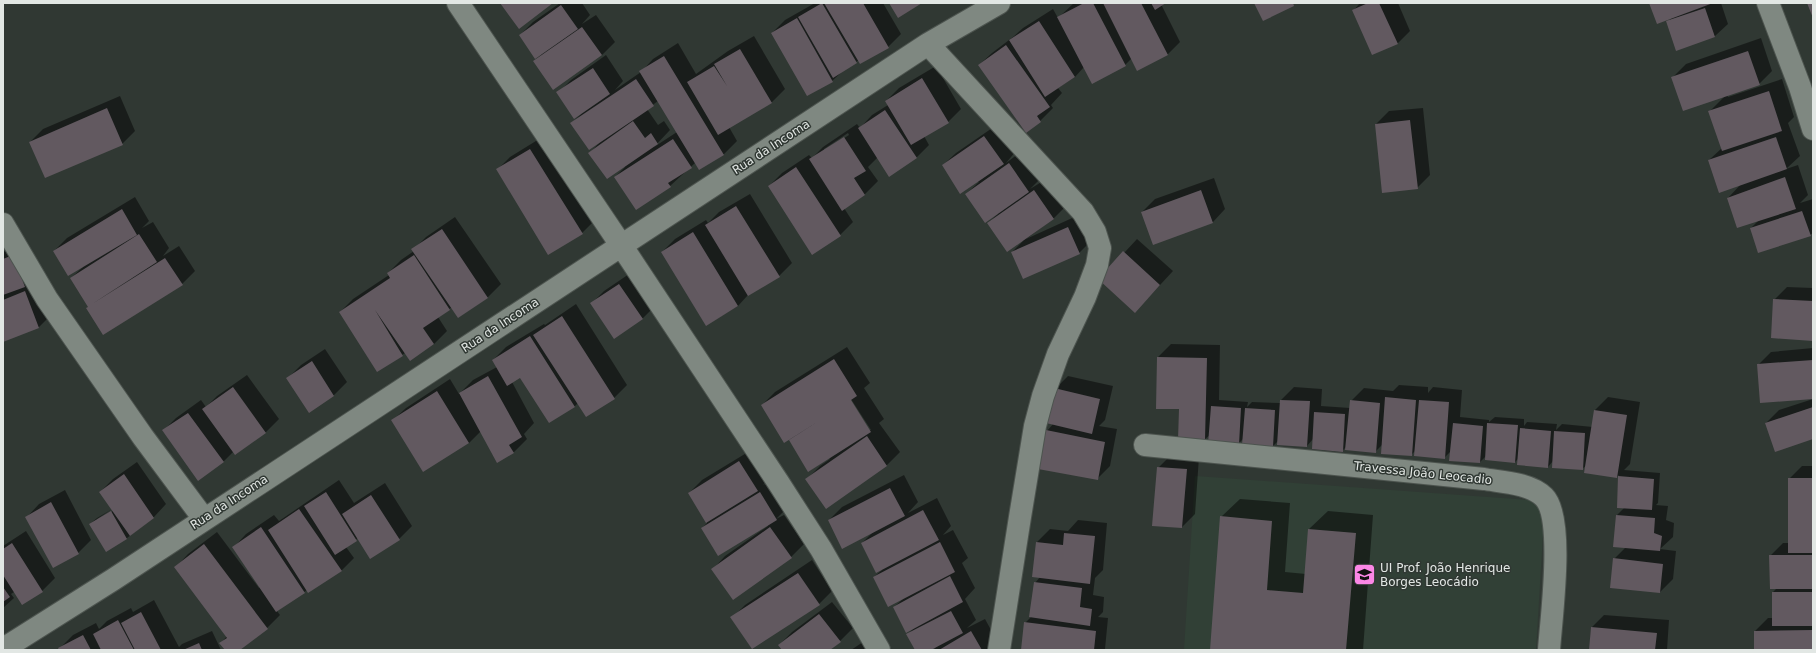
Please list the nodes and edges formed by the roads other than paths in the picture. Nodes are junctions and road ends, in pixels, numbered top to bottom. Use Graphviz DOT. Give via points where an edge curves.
graph roads {
  1 [pos="458,3"];
  2 [pos="999,3"];
  3 [pos="1768,3"];
  4 [pos="928,44"];
  5 [pos="1807,86"];
  6 [pos="1813,129"];
  7 [pos="3,224"];
  8 [pos="621,245"];
  9 [pos="1145,445"];
  10 [pos="204,519"];
  11 [pos="3,649"];
  12 [pos="879,650"];
  13 [pos="999,650"];
  14 [pos="1549,650"];
  1 -- 8 [label="street"];
  2 -- 4 [label="street, Rua da Incoma"];
  3 -- 5 [label="street"];
  4 -- 8 [label="street, Rua da Incoma"];
  4 -- 13 [label="street" via="1083,212 1100,248 1091,284 1058,354 1035,426"];
  5 -- 6 [label="street"];
  7 -- 10 [label="street" via="47,299 143,437"];
  8 -- 10 [label="street, Rua da Incoma"];
  8 -- 12 [label="street" via="821,549"];
  9 -- 14 [label="street, Travessa João Leocadio" via="1484,479 1533,490 1544,497 1551,507 1554,524 1555,562"];
  10 -- 11 [label="street, Rua da Incoma"];
}
